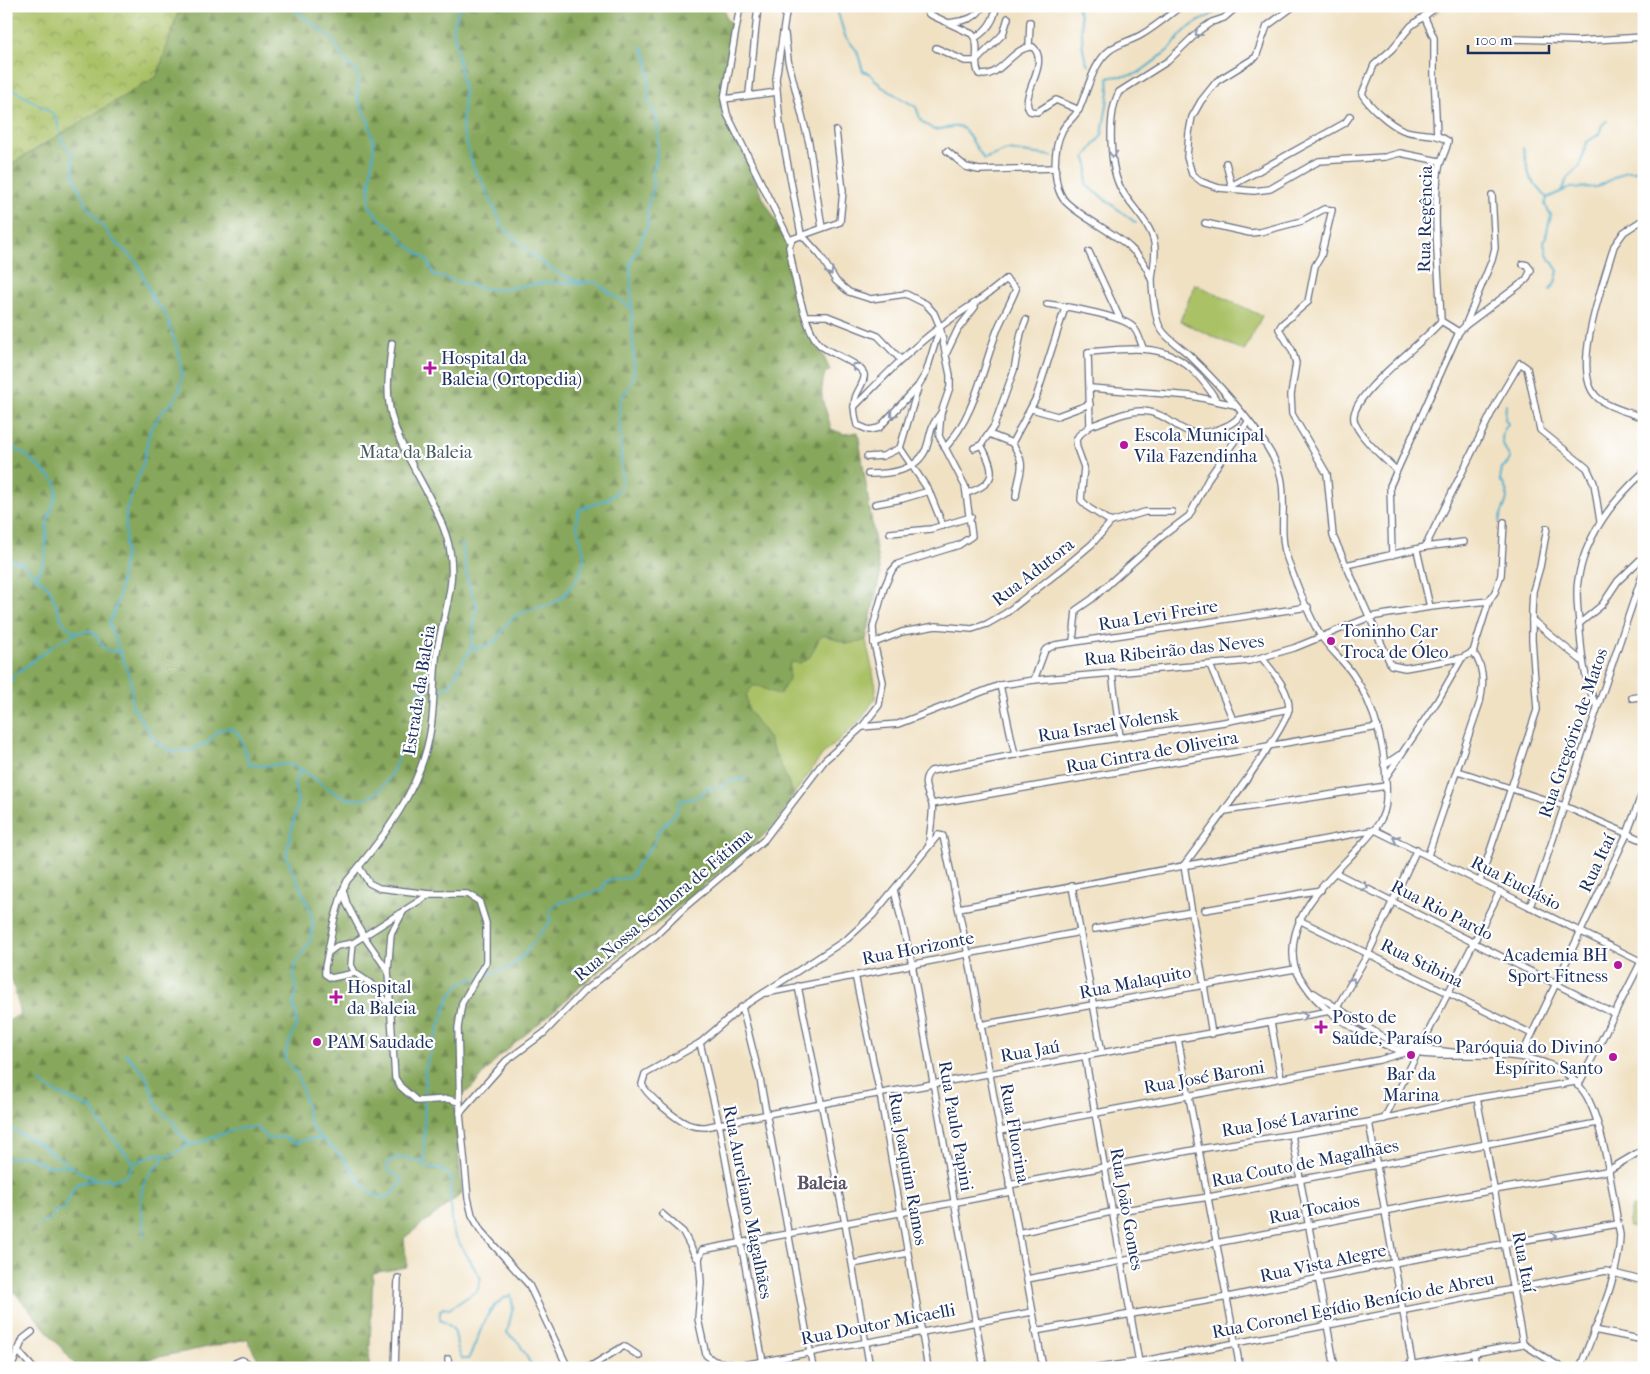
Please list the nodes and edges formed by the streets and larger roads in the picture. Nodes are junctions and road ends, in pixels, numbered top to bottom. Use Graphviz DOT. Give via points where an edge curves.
graph roads {
  1 [pos="787,6"];
  2 [pos="922,6"];
  3 [pos="983,6"];
  4 [pos="996,6"];
  5 [pos="1181,6"];
  6 [pos="1238,6"];
  7 [pos="1294,6"];
  8 [pos="1438,6"];
  9 [pos="740,7"];
  10 [pos="758,7"];
  11 [pos="1424,16"];
  12 [pos="1008,18"];
  13 [pos="785,21"];
  14 [pos="1030,22"];
  15 [pos="948,23"];
  16 [pos="1644,37"];
  17 [pos="975,38"];
  18 [pos="1511,41"];
  19 [pos="1029,47"];
  20 [pos="936,48"];
  21 [pos="976,61"];
  22 [pos="777,92"];
  23 [pos="749,94"];
  24 [pos="724,99"];
  25 [pos="1079,110"];
  26 [pos="1350,116"];
  27 [pos="836,131"];
  28 [pos="1438,135"];
  29 [pos="947,151"];
  30 [pos="1439,161"];
  31 [pos="1226,163"];
  32 [pos="1056,168"];
  33 [pos="1232,187"];
  34 [pos="1492,195"];
  35 [pos="1644,219"];
  36 [pos="1205,223"];
  37 [pos="822,228"];
  38 [pos="800,234"];
  39 [pos="790,241"];
  40 [pos="1089,252"];
  41 [pos="1523,264"];
  42 [pos="1152,281"];
  43 [pos="982,300"];
  44 [pos="1048,304"];
  45 [pos="1065,308"];
  46 [pos="806,316"];
  47 [pos="1026,320"];
  48 [pos="1120,320"];
  49 [pos="1441,321"];
  50 [pos="1465,326"];
  51 [pos="940,327"];
  52 [pos="1459,332"];
  53 [pos="392,343"];
  54 [pos="1143,348"];
  55 [pos="946,354"];
  56 [pos="901,360"];
  57 [pos="918,386"];
  58 [pos="1090,388"];
  59 [pos="1217,400"];
  60 [pos="1090,404"];
  61 [pos="1235,406"];
  62 [pos="854,407"];
  63 [pos="1032,409"];
  64 [pos="941,413"];
  65 [pos="1242,414"];
  66 [pos="1644,418"];
  67 [pos="1248,422"];
  68 [pos="1090,426"];
  69 [pos="989,434"];
  70 [pos="1012,443"];
  71 [pos="981,445"];
  72 [pos="900,448"];
  73 [pos="945,448"];
  74 [pos="974,448"];
  75 [pos="867,457"];
  76 [pos="912,464"];
  77 [pos="1395,470"];
  78 [pos="1644,472"];
  79 [pos="868,474"];
  80 [pos="929,491"];
  81 [pos="966,493"];
  82 [pos="1016,497"];
  83 [pos="875,504"];
  84 [pos="1172,512"];
  85 [pos="971,517"];
  86 [pos="1600,521"];
  87 [pos="1112,522"];
  88 [pos="1504,522"];
  89 [pos="943,526"];
  90 [pos="1547,528"];
  91 [pos="890,533"];
  92 [pos="1464,542"];
  93 [pos="1425,547"];
  94 [pos="1417,550"];
  95 [pos="1392,555"];
  96 [pos="1644,556"];
  97 [pos="1346,565"];
  98 [pos="1636,565"];
  99 [pos="1644,569"];
  100 [pos="1489,601"];
  101 [pos="1430,606"];
  102 [pos="1308,607"];
  103 [pos="1370,617"];
  104 [pos="1532,620"];
  105 [pos="1579,624"];
  106 [pos="1321,637"];
  107 [pos="1073,642"];
  108 [pos="874,644"];
  109 [pos="1473,652"];
  110 [pos="1262,658"];
  111 [pos="1462,658"];
  112 [pos="1582,661"];
  113 [pos="1210,665"];
  114 [pos="1112,672"];
  115 [pos="1034,680"];
  116 [pos="1000,685"];
  117 [pos="1644,696"];
  118 [pos="1632,698"];
  119 [pos="1597,707"];
  120 [pos="1289,709"];
  121 [pos="1233,720"];
  122 [pos="1378,727"];
  123 [pos="862,728"];
  124 [pos="1120,737"];
  125 [pos="1267,747"];
  126 [pos="1400,754"];
  127 [pos="1015,755"];
  128 [pos="1384,765"];
  129 [pos="1458,771"];
  130 [pos="1386,778"];
  131 [pos="1386,786"];
  132 [pos="1644,788"];
  133 [pos="1510,789"];
  134 [pos="932,804"];
  135 [pos="1564,806"];
  136 [pos="1225,811"];
  137 [pos="1375,830"];
  138 [pos="1628,834"];
  139 [pos="1644,842"];
  140 [pos="929,846"];
  141 [pos="1417,849"];
  142 [pos="1428,855"];
  143 [pos="1184,865"];
  144 [pos="358,867"];
  145 [pos="1336,873"];
  146 [pos="1480,881"];
  147 [pos="1072,886"];
  148 [pos="344,890"];
  149 [pos="894,890"];
  150 [pos="1321,890"];
  151 [pos="1500,891"];
  152 [pos="430,894"];
  153 [pos="1394,901"];
  154 [pos="1530,906"];
  155 [pos="959,908"];
  156 [pos="1204,910"];
  157 [pos="404,911"];
  158 [pos="1191,912"];
  159 [pos="1299,920"];
  160 [pos="1095,929"];
  161 [pos="1080,932"];
  162 [pos="1580,932"];
  163 [pos="363,935"];
  164 [pos="353,943"];
  165 [pos="1473,943"];
  166 [pos="329,952"];
  167 [pos="968,954"];
  168 [pos="1368,954"];
  169 [pos="1644,956"];
  170 [pos="1642,963"];
  171 [pos="912,964"];
  172 [pos="1295,969"];
  173 [pos="388,972"];
  174 [pos="355,973"];
  175 [pos="855,975"];
  176 [pos="1203,984"];
  177 [pos="1555,984"];
  178 [pos="798,986"];
  179 [pos="1449,992"];
  180 [pos="761,994"];
  181 [pos="1093,1005"];
  182 [pos="390,1006"];
  183 [pos="742,1007"];
  184 [pos="1333,1010"];
  185 [pos="1615,1014"];
  186 [pos="1271,1022"];
  187 [pos="980,1025"];
  188 [pos="1212,1034"];
  189 [pos="1532,1034"];
  190 [pos="1178,1039"];
  191 [pos="700,1044"];
  192 [pos="1409,1050"];
  193 [pos="1420,1052"];
  194 [pos="1102,1053"];
  195 [pos="1085,1056"];
  196 [pos="1521,1057"];
  197 [pos="989,1074"];
  198 [pos="1281,1078"];
  199 [pos="933,1084"];
  200 [pos="1576,1084"];
  201 [pos="880,1094"];
  202 [pos="1190,1094"];
  203 [pos="1477,1098"];
  204 [pos="459,1102"];
  205 [pos="821,1104"];
  206 [pos="1094,1111"];
  207 [pos="460,1113"];
  208 [pos="766,1114"];
  209 [pos="1384,1119"];
  210 [pos="1368,1122"];
  211 [pos="1597,1123"];
  212 [pos="719,1124"];
  213 [pos="1000,1131"];
  214 [pos="1292,1135"];
  215 [pos="1485,1143"];
  216 [pos="1644,1148"];
  217 [pos="1199,1149"];
  218 [pos="1375,1165"];
  219 [pos="1104,1168"];
  220 [pos="1607,1171"];
  221 [pos="1300,1178"];
  222 [pos="1009,1185"];
  223 [pos="1494,1190"];
  224 [pos="1010,1192"];
  225 [pos="1209,1197"];
  226 [pos="955,1202"];
  227 [pos="1383,1211"];
  228 [pos="900,1212"];
  229 [pos="1111,1212"];
  230 [pos="662,1214"];
  231 [pos="845,1223"];
  232 [pos="1618,1224"];
  233 [pos="1309,1225"];
  234 [pos="790,1233"];
  235 [pos="1018,1233"];
  236 [pos="741,1242"];
  237 [pos="1217,1243"];
  238 [pos="1505,1244"];
  239 [pos="907,1253"];
  240 [pos="700,1260"];
  241 [pos="1122,1261"];
  242 [pos="1393,1263"];
  243 [pos="853,1264"];
  244 [pos="1614,1273"];
  245 [pos="398,1278"];
  246 [pos="1027,1279"];
  247 [pos="1318,1279"];
  248 [pos="1644,1281"];
  249 [pos="1514,1288"];
  250 [pos="1228,1298"];
  251 [pos="1402,1311"];
  252 [pos="1032,1312"];
  253 [pos="1130,1313"];
  254 [pos="976,1321"];
  255 [pos="1326,1326"];
  256 [pos="1594,1330"];
  257 [pos="1035,1331"];
  258 [pos="32,1332"];
  259 [pos="921,1332"];
  260 [pos="1644,1340"];
  261 [pos="865,1342"];
  262 [pos="1236,1343"];
  263 [pos="1523,1344"];
  264 [pos="17,1350"];
  265 [pos="810,1352"];
  266 [pos="1474,1354"];
  267 [pos="639,1356"];
  268 [pos="448,1359"];
  269 [pos="763,1364"];
  270 [pos="1139,1365"];
  271 [pos="740,1366"];
  272 [pos="1412,1366"];
  273 [pos="11,1368"];
  274 [pos="33,1368"];
  275 [pos="233,1368"];
  276 [pos="249,1368"];
  277 [pos="395,1368"];
  278 [pos="449,1368"];
  279 [pos="480,1368"];
  280 [pos="501,1368"];
  281 [pos="568,1368"];
  282 [pos="588,1368"];
  283 [pos="730,1368"];
  284 [pos="813,1368"];
  285 [pos="870,1368"];
  286 [pos="928,1368"];
  287 [pos="984,1368"];
  288 [pos="1043,1368"];
  289 [pos="1097,1368"];
  290 [pos="1240,1368"];
  291 [pos="1335,1368"];
  292 [pos="1394,1368"];
  293 [pos="1476,1368"];
  294 [pos="1562,1368"];
  295 [pos="1580,1368"];
  1 -- 13 [label="street"];
  2 -- 15 [label="street" via="929,14"];
  3 -- 15 [label="street" via="971,19"];
  4 -- 17 [label="street" via="988,26"];
  5 -- 25 [label="street" via="1140,35 1109,51 1096,68"];
  6 -- 42 [label="street, one-way" via="1224,18 1200,30 1168,61 1119,92 1115,99 1112,113 1115,178 1150,231 1156,260"];
  7 -- 33 [label="street" via="1267,26 1256,56 1217,81 1192,117 1187,157 1192,174 1202,182"];
  8 -- 11 [label="street"];
  9 -- 10 [label="street"];
  9 -- 24 [label="street"];
  10 -- 23 [label="street"];
  11 -- 28 [label="street" via="1434,38"];
  11 -- 28 [label="street" via="1374,65 1362,94 1373,109 1403,130"];
  12 -- 21 [label="street" via="1003,34"];
  13 -- 22 [label="street"];
  13 -- 37 [label="street" via="788,60 809,143"];
  14 -- 19 [label="street"];
  15 -- 17 [label="street"];
  16 -- 18 [label="street" via="1628,40"];
  17 -- 21 [label="street"];
  19 -- 21 [label="street" via="988,75 979,74"];
  19 -- 25 [label="street" via="1037,51 1038,61 1027,108 1037,112 1056,100"];
  20 -- 21 [label="street" via="965,62"];
  22 -- 23 [label="street"];
  22 -- 38 [label="street"];
  23 -- 24 [label="street"];
  24 -- 39 [label="street" via="727,114"];
  25 -- 32 [label="street" via="1062,129"];
  26 -- 33 [label="street" via="1337,128"];
  27 -- 37 [label="street" via="843,191 840,222"];
  28 -- 30 [label="street, Rua Regência" via="1448,141"];
  29 -- 32 [label="street" via="966,167 979,170"];
  30 -- 33 [label="street" via="1400,152 1385,157 1319,161 1270,188 1254,191"];
  30 -- 49 [label="street, Rua Regência" via="1437,226"];
  31 -- 33 [label="street"];
  32 -- 42 [label="street" via="1060,191 1066,202 1134,250 1149,270"];
  34 -- 50 [label="street" via="1495,248"];
  35 -- 66 [label="street" via="1624,232 1614,246 1587,348 1587,369 1593,394"];
  36 -- 97 [label="street" via="1260,232 1302,221 1324,209 1332,210 1308,302 1280,327 1279,332 1292,350 1296,363 1292,414 1327,474 1331,530"];
  37 -- 38 [label="street"];
  38 -- 39 [label="street"];
  38 -- 51 [label="street, Rua Nossa Senhora de Fátima, one-way" via="820,255 836,281 849,292 871,299 906,294 926,304"];
  39 -- 46 [label="street" via="790,256"];
  40 -- 48 [label="street"];
  41 -- 50 [label="street" via="1531,270 1526,280"];
  42 -- 61 [label="street" via="1158,325"];
  43 -- 51 [label="street"];
  43 -- 55 [label="street" via="958,329"];
  43 -- 73 [label="street" via="1006,279 1016,288 998,328 971,406 956,435"];
  44 -- 45 [label="street"];
  45 -- 48 [label="street"];
  45 -- 63 [label="street"];
  46 -- 56 [label="street" via="827,316 878,336"];
  62 -- 46 [label="street, one-way" via="864,373 820,344"];
  47 -- 69 [label="street" via="1014,370"];
  48 -- 54 [label="street" via="1138,333"];
  49 -- 52 [label="street"];
  49 -- 77 [label="street" via="1369,389 1356,406 1357,426"];
  50 -- 52 [label="street"];
  51 -- 55 [label="street, Rua Nossa Senhora de Fátima"];
  51 -- 56 [label="street"];
  51 -- 57 [label="street" via="926,373"];
  52 -- 77 [label="street"];
  53 -- 144 [label="street, Estrada da Baleia" via="388,383 392,417 446,535 452,569 450,597 437,652 432,726 423,765 392,822"];
  54 -- 58 [label="street" via="1088,352"];
  54 -- 59 [label="street" via="1173,354 1206,384"];
  55 -- 64 [label="street, Rua Nossa Senhora de Fátima" via="950,387"];
  56 -- 62 [label="street"];
  57 -- 62 [label="street, one-way" via="874,430 858,425"];
  57 -- 72 [label="street"];
  58 -- 59 [label="street"];
  58 -- 60 [label="street"];
  59 -- 61 [label="street"];
  60 -- 63 [label="street" via="1058,416"];
  60 -- 68 [label="street"];
  61 -- 65 [label="street"];
  63 -- 70 [label="street"];
  64 -- 73 [label="street, Rua Nossa Senhora de Fátima" via="938,436"];
  64 -- 76 [label="street" via="929,431 926,448"];
  65 -- 67 [label="street"];
  65 -- 68 [label="street" via="1227,426 1196,435 1143,411"];
  67 -- 102 [label="street" via="1281,476 1286,554"];
  67 -- 107 [label="street" via="1210,476 1189,516 1076,610"];
  68 -- 87 [label="street" via="1076,440 1084,467 1081,500"];
  69 -- 70 [label="street"];
  69 -- 71 [label="street"];
  70 -- 82 [label="street" via="1023,464"];
  71 -- 74 [label="street"];
  71 -- 81 [label="street" via="992,469 991,478 985,486"];
  72 -- 75 [label="street" via="883,456"];
  72 -- 76 [label="street"];
  73 -- 81 [label="street, Rua Nossa Senhora de Fátima"];
  76 -- 79 [label="street" via="900,472"];
  76 -- 80 [label="street"];
  77 -- 95 [label="street" via="1389,492"];
  78 -- 86 [label="street"];
  80 -- 83 [label="street"];
  80 -- 89 [label="street"];
  81 -- 85 [label="street, Rua Nossa Senhora de Fátima"];
  84 -- 87 [label="street" via="1145,512"];
  85 -- 89 [label="street"];
  85 -- 108 [label="street, Rua Nossa Senhora de Fátima" via="973,531 959,546 893,568 873,626"];
  86 -- 93 [label="street" via="1594,483 1587,468 1540,430 1527,368 1520,363 1497,402"];
  86 -- 105 [label="street" via="1578,579"];
  87 -- 108 [label="street, Rua Adutora" via="1066,566 987,624 972,628 936,626 902,632"];
  88 -- 100 [label="street" via="1501,575 1496,592"];
  89 -- 91 [label="street"];
  90 -- 104 [label="street" via="1533,591"];
  92 -- 93 [label="street"];
  93 -- 94 [label="street"];
  94 -- 95 [label="street"];
  94 -- 101 [label="street"];
  95 -- 97 [label="street"];
  96 -- 98 [label="street"];
  97 -- 103 [label="street"];
  98 -- 99 [label="street"];
  98 -- 105 [label="street" via="1618,581 1602,605"];
  99 -- 119 [label="street, Rua Gregório de Matos"];
  100 -- 101 [label="street, Rua Ribeirão das Neves"];
  100 -- 109 [label="street"];
  101 -- 103 [label="street, Rua Ribeirão das Neves"];
  102 -- 106 [label="street"];
  102 -- 107 [label="street, Rua Levi Freire"];
  103 -- 106 [label="street, Rua Ribeirão das Neves"];
  103 -- 111 [label="street" via="1393,667 1405,668"];
  104 -- 112 [label="street"];
  104 -- 133 [label="street" via="1537,710"];
  105 -- 112 [label="street"];
  106 -- 110 [label="street, Rua Ribeirão das Neves"];
  106 -- 122 [label="street" via="1360,686 1370,702"];
  107 -- 115 [label="street, Rua Levi Freire" via="1045,650"];
  108 -- 123 [label="street, Rua Nossa Senhora de Fátima" via="883,682 882,697"];
  109 -- 111 [label="street"];
  109 -- 129 [label="street" via="1480,666 1483,689"];
  110 -- 113 [label="street, Rua Ribeirão das Neves"];
  110 -- 120 [label="street" via="1280,681"];
  111 -- 126 [label="street" via="1438,700"];
  112 -- 119 [label="street"];
  113 -- 114 [label="street, Rua Ribeirão das Neves"];
  113 -- 121 [label="street"];
  114 -- 115 [label="street, Rua Ribeirão das Neves"];
  114 -- 124 [label="street"];
  115 -- 116 [label="street, Rua Ribeirão das Neves"];
  116 -- 123 [label="street, Rua Ribeirão das Neves" via="898,724"];
  116 -- 127 [label="street"];
  117 -- 118 [label="street"];
  119 -- 135 [label="street, Rua Gregório de Matos"];
  120 -- 121 [label="street, Rua Israel Volensk"];
  120 -- 125 [label="street"];
  121 -- 124 [label="street, Rua Israel Volensk"];
  122 -- 125 [label="street, Rua Cintra de Oliveira"];
  122 -- 128 [label="street"];
  123 -- 207 [label="street, Rua Nossa Senhora de Fátima" via="825,760 764,840 656,935 584,991 544,1033 506,1061"];
  124 -- 127 [label="street, Rua Israel Volensk"];
  125 -- 134 [label="street, Rua Cintra de Oliveira"];
  125 -- 136 [label="street"];
  126 -- 128 [label="street"];
  126 -- 130 [label="street"];
  127 -- 134 [label="street, Rua Israel Volensk" via="931,771 925,781"];
  128 -- 130 [label="street"];
  129 -- 133 [label="street"];
  129 -- 142 [label="street"];
  130 -- 131 [label="street"];
  131 -- 136 [label="street"];
  131 -- 137 [label="street" via="1386,808"];
  132 -- 138 [label="street, Rua Itaí"];
  133 -- 135 [label="street"];
  133 -- 146 [label="street"];
  134 -- 140 [label="street"];
  135 -- 138 [label="street"];
  135 -- 154 [label="street, Rua Gregório de Matos"];
  136 -- 143 [label="street"];
  141 -- 137 [label="street, Rua Euclásio, one-way"];
  137 -- 143 [label="street"];
  137 -- 145 [label="street"];
  138 -- 139 [label="street"];
  138 -- 162 [label="street, Rua Itaí"];
  140 -- 149 [label="street"];
  140 -- 155 [label="street, Rua Fluorina" via="938,835 944,838"];
  141 -- 142 [label="street, Rua Euclásio"];
  141 -- 153 [label="street"];
  142 -- 146 [label="street, Rua Euclásio"];
  143 -- 147 [label="street"];
  143 -- 158 [label="street"];
  144 -- 148 [label="street, Estrada da Baleia"];
  144 -- 152 [label="street" via="369,883 379,888"];
  145 -- 150 [label="street"];
  145 -- 153 [label="street, Rua Rio Pardo, one-way"];
  146 -- 151 [label="street, Rua Euclásio"];
  147 -- 155 [label="street"];
  147 -- 161 [label="street"];
  148 -- 163 [label="street" via="347,904"];
  148 -- 166 [label="street, Estrada da Baleia"];
  149 -- 171 [label="street, Rua Paulo Papini"];
  149 -- 180 [label="street" via="846,939"];
  150 -- 156 [label="street"];
  150 -- 159 [label="street"];
  151 -- 154 [label="street, Rua Euclásio"];
  151 -- 165 [label="street"];
  152 -- 157 [label="street"];
  152 -- 204 [label="street" via="468,894 478,900 486,923 486,962 462,1003 458,1019"];
  153 -- 165 [label="street, Rua Rio Pardo"];
  153 -- 168 [label="street"];
  154 -- 162 [label="street, Rua Euclásio"];
  155 -- 167 [label="street, Rua Fluorina"];
  157 -- 163 [label="street"];
  157 -- 173 [label="street" via="391,934"];
  158 -- 160 [label="street"];
  158 -- 176 [label="street"];
  159 -- 168 [label="street, Rua Stibina"];
  159 -- 172 [label="street" via="1293,942"];
  161 -- 167 [label="street, Rua Horizonte"];
  161 -- 181 [label="street"];
  162 -- 170 [label="street, Rua Euclásio"];
  162 -- 177 [label="street, Rua Itaí"];
  163 -- 164 [label="street"];
  163 -- 173 [label="street"];
  164 -- 166 [label="street"];
  164 -- 174 [label="street" via="351,965"];
  165 -- 177 [label="street, Rua Rio Pardo"];
  165 -- 179 [label="street"];
  166 -- 174 [label="street, Estrada da Baleia" via="325,967 328,977"];
  167 -- 171 [label="street, Rua Horizonte"];
  167 -- 187 [label="street, Rua Fluorina"];
  168 -- 179 [label="street, Rua Stibina"];
  184 -- 168 [label="street, one-way"];
  169 -- 170 [label="street"];
  170 -- 185 [label="street"];
  171 -- 175 [label="street, Rua Horizonte"];
  171 -- 199 [label="street, Rua Paulo Papini"];
  172 -- 176 [label="street, Rua Malaquito"];
  172 -- 184 [label="street" via="1312,992"];
  173 -- 182 [label="street"];
  174 -- 182 [label="street" via="370,983"];
  175 -- 178 [label="street, Rua Horizonte"];
  175 -- 201 [label="street, Rua Joaquim Ramos"];
  176 -- 181 [label="street, Rua Malaquito"];
  176 -- 188 [label="street"];
  177 -- 185 [label="street, Rua Rio Pardo"];
  177 -- 189 [label="street, Rua Itaí"];
  178 -- 180 [label="street, Rua Horizonte"];
  178 -- 205 [label="street"];
  179 -- 189 [label="street, Rua Stibina"];
  179 -- 193 [label="street"];
  180 -- 183 [label="street"];
  181 -- 187 [label="street, Rua Malaquito"];
  181 -- 194 [label="street"];
  182 -- 204 [label="street" via="396,1078 401,1087 422,1101 448,1099"];
  183 -- 191 [label="street"];
  183 -- 208 [label="street"];
  186 -- 184 [label="street, Rua Jaú, one-way"];
  184 -- 192 [label="street"];
  185 -- 200 [label="street"];
  186 -- 188 [label="street, Rua Jaú"];
  186 -- 198 [label="street"];
  187 -- 197 [label="street, Rua Fluorina"];
  188 -- 190 [label="street, Rua Jaú"];
  189 -- 196 [label="street, Rua Itaí"];
  190 -- 194 [label="street, Rua Jaú"];
  190 -- 202 [label="street"];
  191 -- 212 [label="street, Rua Aureliano Magalhães"];
  191 -- 212 [label="street, Rua Jaú" via="652,1068 645,1074 642,1084 684,1123 698,1127"];
  192 -- 193 [label="street"];
  192 -- 198 [label="street, Rua José Baroni" via="1379,1060"];
  193 -- 196 [label="street"];
  193 -- 209 [label="street"];
  194 -- 195 [label="street, Rua Jaú"];
  195 -- 197 [label="street, Rua Jaú"];
  195 -- 206 [label="street, Rua João Gomes"];
  196 -- 200 [label="street" via="1546,1063 1567,1074"];
  197 -- 199 [label="street, Rua Jaú"];
  197 -- 213 [label="street, Rua Fluorina"];
  198 -- 202 [label="street, Rua José Baroni"];
  199 -- 201 [label="street, Rua Jaú"];
  199 -- 226 [label="street, Rua Paulo Papini"];
  200 -- 203 [label="street, Rua José Lavarine"];
  200 -- 211 [label="street" via="1587,1098"];
  201 -- 205 [label="street, Rua Jaú"];
  201 -- 228 [label="street, Rua Joaquim Ramos"];
  202 -- 206 [label="street, Rua José Baroni"];
  202 -- 217 [label="street"];
  203 -- 209 [label="street, Rua José Lavarine"];
  203 -- 215 [label="street, Rua Itaí"];
  204 -- 207 [label="street"];
  205 -- 208 [label="street, Rua Jaú"];
  205 -- 231 [label="street"];
  206 -- 213 [label="street, Rua José Baroni"];
  206 -- 219 [label="street, Rua João Gomes"];
  207 -- 281 [label="street" via="472,1215 481,1232 529,1285"];
  208 -- 212 [label="street, Rua Jaú"];
  208 -- 234 [label="street"];
  209 -- 210 [label="street, Rua José Lavarine"];
  210 -- 214 [label="street, Rua José Lavarine"];
  210 -- 218 [label="street"];
  211 -- 215 [label="street, Rua Couto de Magalhães"];
  211 -- 220 [label="street"];
  212 -- 236 [label="street, Rua Aureliano Magalhães"];
  213 -- 222 [label="street, Rua Fluorina"];
  214 -- 217 [label="street, Rua José Lavarine"];
  214 -- 221 [label="street"];
  215 -- 218 [label="street, Rua Couto de Magalhães"];
  215 -- 223 [label="street, Rua Itaí"];
  216 -- 220 [label="street"];
  217 -- 219 [label="street, Rua José Lavarine"];
  217 -- 225 [label="street"];
  218 -- 221 [label="street, Rua Couto de Magalhães"];
  218 -- 227 [label="street"];
  219 -- 222 [label="street, Rua José Lavarine"];
  219 -- 229 [label="street, Rua João Gomes"];
  220 -- 223 [label="street, Rua Tocaios"];
  220 -- 232 [label="street"];
  221 -- 225 [label="street, Rua Couto de Magalhães"];
  221 -- 233 [label="street"];
  222 -- 224 [label="street, Rua Fluorina"];
  223 -- 227 [label="street, Rua Tocaios"];
  223 -- 238 [label="street, Rua Itaí"];
  224 -- 226 [label="street"];
  224 -- 235 [label="street, Rua Fluorina"];
  225 -- 229 [label="street, Rua Couto de Magalhães"];
  225 -- 237 [label="street"];
  226 -- 228 [label="street"];
  226 -- 254 [label="street, Rua Paulo Papini"];
  227 -- 233 [label="street, Rua Tocaios"];
  227 -- 242 [label="street"];
  228 -- 231 [label="street"];
  228 -- 239 [label="street, Rua Joaquim Ramos"];
  229 -- 235 [label="street, Rua Couto de Magalhães"];
  229 -- 241 [label="street, Rua João Gomes"];
  230 -- 240 [label="street" via="683,1232"];
  231 -- 234 [label="street"];
  231 -- 243 [label="street"];
  238 -- 232 [label="street, Rua Vista Alegre, one-way"];
  232 -- 244 [label="street" via="1620,1248"];
  233 -- 237 [label="street, Rua Tocaios"];
  233 -- 247 [label="street"];
  234 -- 236 [label="street"];
  234 -- 265 [label="street"];
  235 -- 246 [label="street, Rua Fluorina"];
  236 -- 240 [label="street" via="705,1249 700,1253"];
  236 -- 269 [label="street, Rua Aureliano Magalhães"];
  237 -- 241 [label="street, Rua Tocaios"];
  237 -- 250 [label="street"];
  238 -- 242 [label="street, Rua Vista Alegre"];
  238 -- 249 [label="street, Rua Itaí"];
  239 -- 243 [label="street"];
  239 -- 259 [label="street, Rua Joaquim Ramos"];
  240 -- 271 [label="street" via="698,1319 706,1355 714,1361"];
  241 -- 246 [label="street, Rua Tocaios"];
  241 -- 253 [label="street, Rua João Gomes"];
  242 -- 247 [label="street, Rua Vista Alegre"];
  242 -- 251 [label="street"];
  243 -- 261 [label="street"];
  244 -- 248 [label="street, Rua Coronel Egídio Benício de Abreu"];
  244 -- 249 [label="street, Rua Coronel Egídio Benício de Abreu" via="1606,1271"];
  244 -- 256 [label="street"];
  245 -- 277 [label="street"];
  246 -- 252 [label="street, Rua Fluorina"];
  247 -- 250 [label="street, Rua Vista Alegre"];
  247 -- 255 [label="street"];
  249 -- 251 [label="street, Rua Coronel Egídio Benício de Abreu"];
  249 -- 263 [label="street, Rua Itaí"];
  250 -- 253 [label="street, Rua Vista Alegre"];
  250 -- 262 [label="street"];
  251 -- 255 [label="street, Rua Coronel Egídio Benício de Abreu"];
  251 -- 272 [label="street"];
  252 -- 254 [label="street, Rua Doutor Micaelli"];
  252 -- 257 [label="street, Rua Fluorina"];
  253 -- 257 [label="street, Rua Vista Alegre"];
  253 -- 270 [label="street, Rua João Gomes"];
  254 -- 259 [label="street, Rua Doutor Micaelli"];
  254 -- 287 [label="street, Rua Paulo Papini"];
  255 -- 262 [label="street, Rua Coronel Egídio Benício de Abreu"];
  255 -- 291 [label="street"];
  256 -- 260 [label="street"];
  256 -- 295 [label="street"];
  257 -- 288 [label="street, Rua Fluorina"];
  258 -- 264 [label="street"];
  259 -- 261 [label="street, Rua Doutor Micaelli"];
  259 -- 286 [label="street, Rua Joaquim Ramos"];
  261 -- 265 [label="street, Rua Doutor Micaelli"];
  261 -- 285 [label="street"];
  262 -- 270 [label="street, Rua Coronel Egídio Benício de Abreu"];
  262 -- 290 [label="street"];
  263 -- 266 [label="street"];
  263 -- 294 [label="street"];
  264 -- 273 [label="street"];
  264 -- 274 [label="street"];
  265 -- 269 [label="street, Rua Doutor Micaelli"];
  265 -- 284 [label="street"];
  266 -- 272 [label="street"];
  266 -- 293 [label="street"];
  267 -- 282 [label="street" via="624,1346"];
  268 -- 278 [label="street"];
  269 -- 271 [label="street, Rua Doutor Micaelli"];
  270 -- 289 [label="street, Rua Coronel Egídio Benício de Abreu"];
  271 -- 283 [label="street, Rua Doutor Micaelli"];
  272 -- 292 [label="street"];
  275 -- 276 [label="street" via="242,1360 248,1363"];
  279 -- 280 [label="street"];
}
